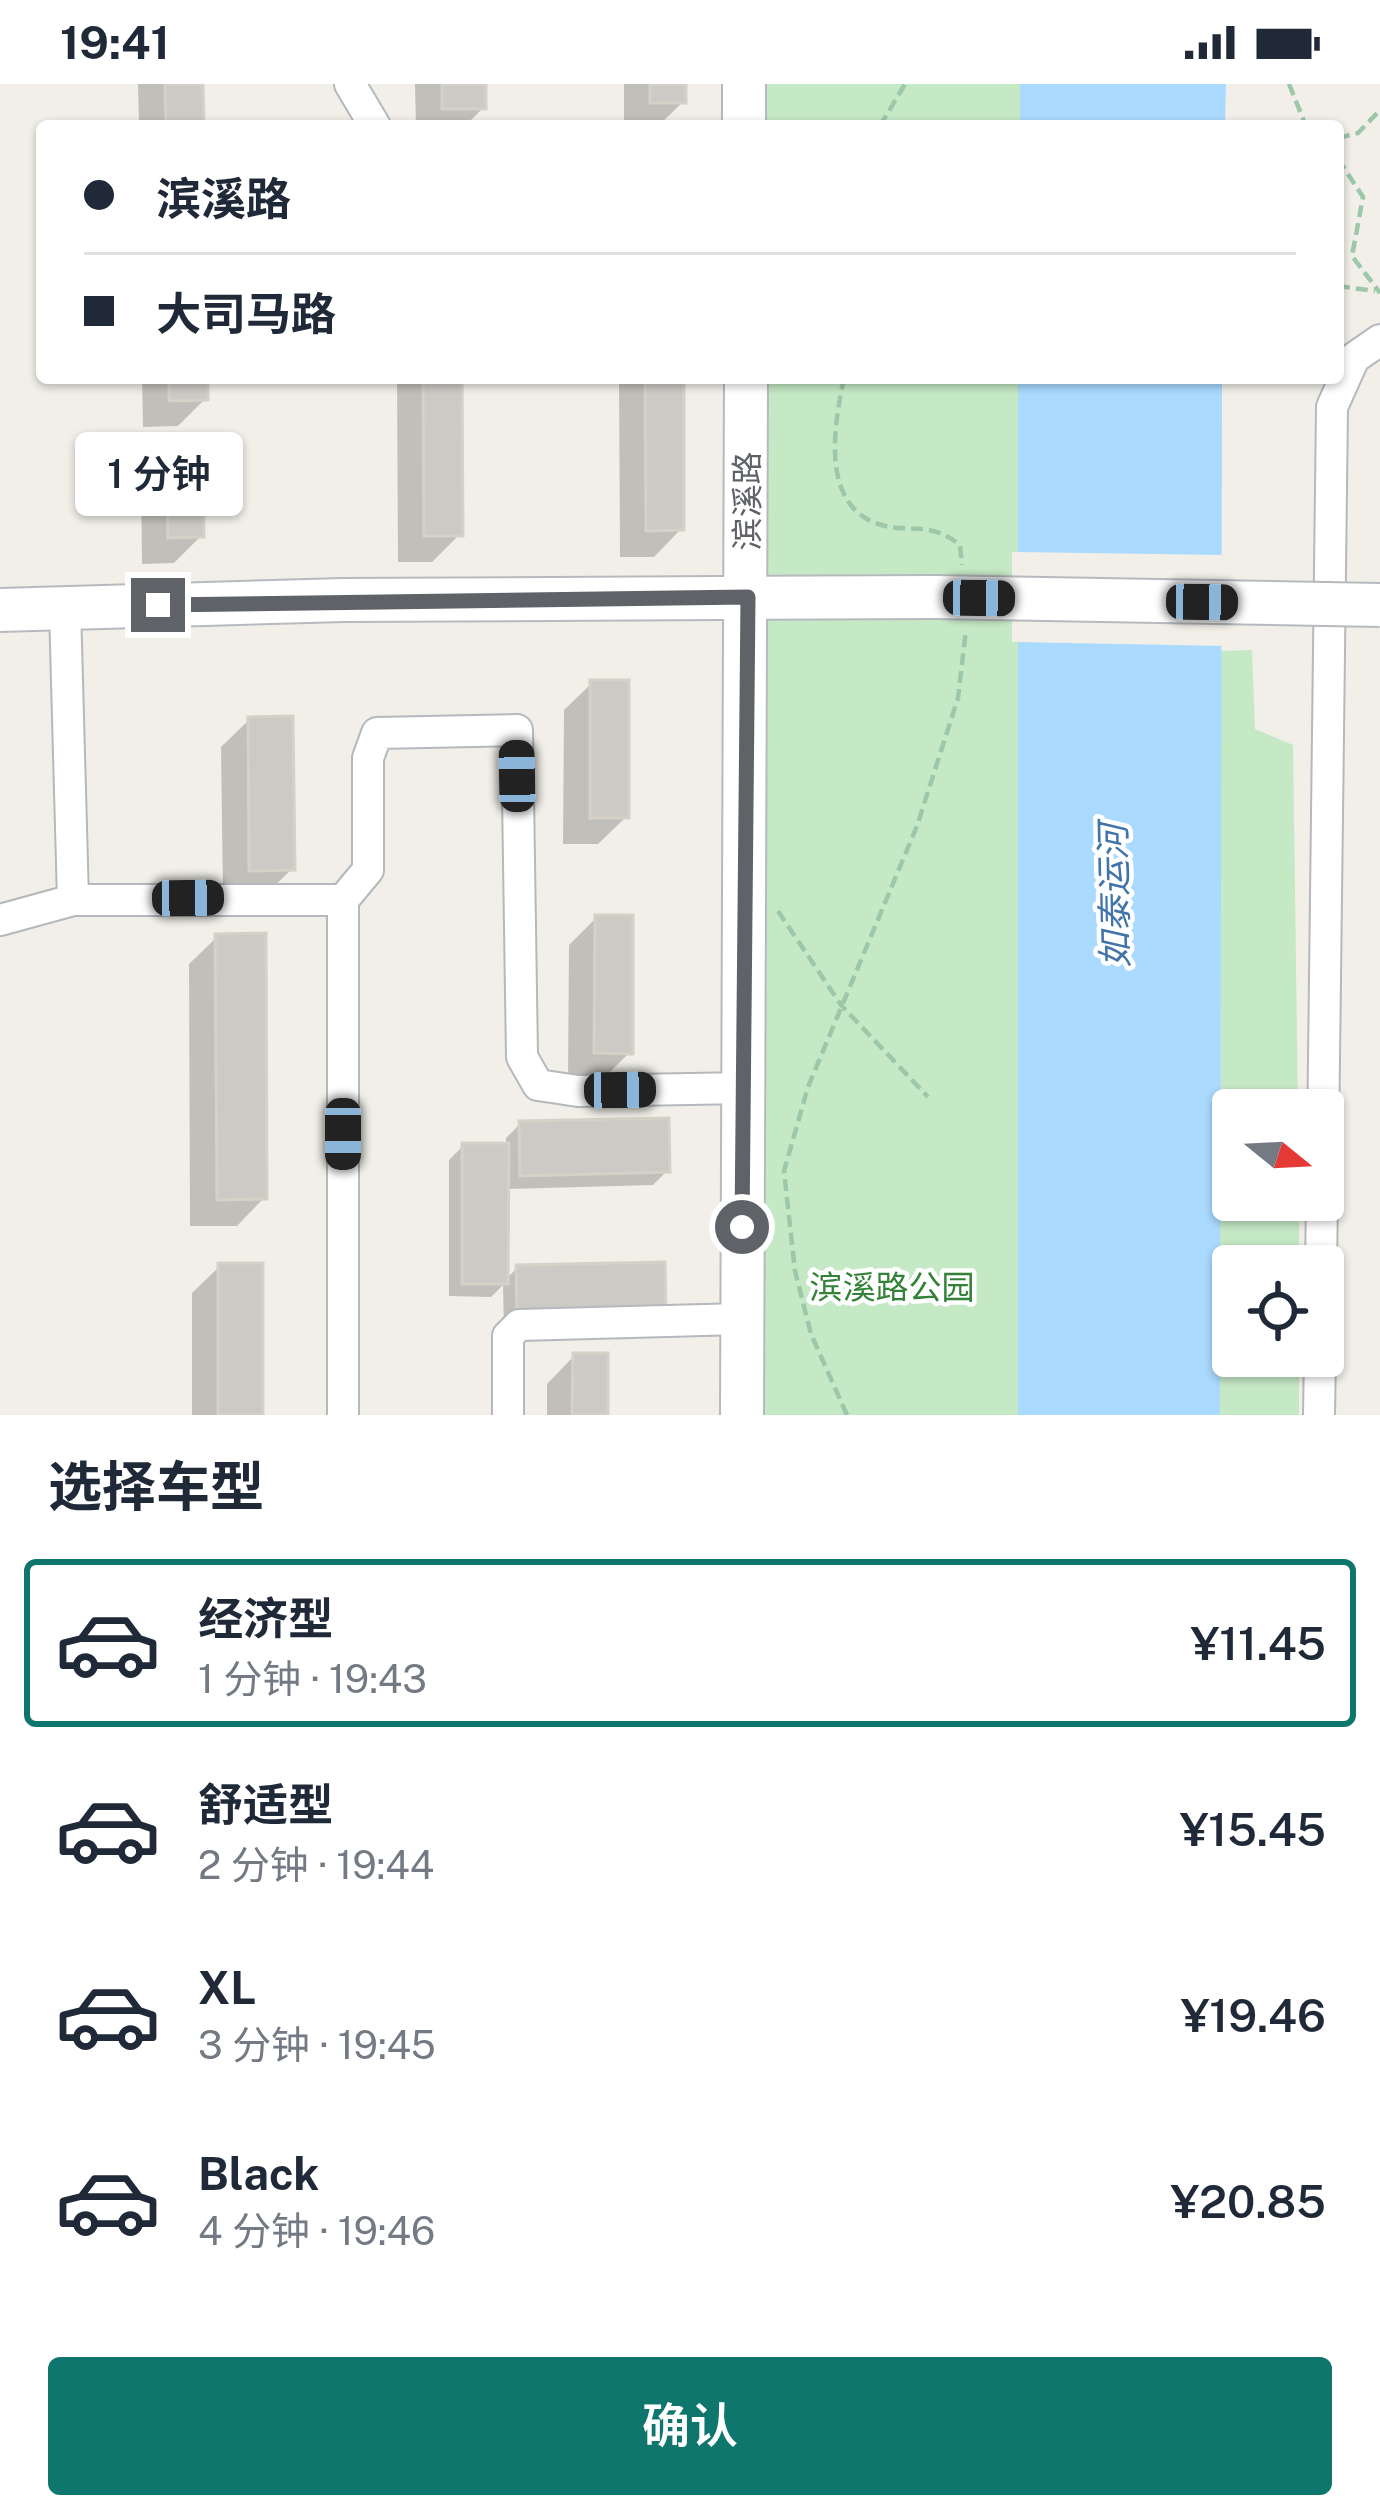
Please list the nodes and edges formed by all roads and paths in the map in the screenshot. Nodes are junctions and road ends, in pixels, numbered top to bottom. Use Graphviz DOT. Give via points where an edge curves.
graph roads {
  1 [pos="350,84"];
  2 [pos="744,84"];
  3 [pos="904,84"];
  4 [pos="1289,84"];
  5 [pos="1380,110"];
  6 [pos="371,120"];
  7 [pos="744,120"];
  8 [pos="883,120"];
  9 [pos="1301,120"];
  10 [pos="1344,136"];
  11 [pos="1344,168"];
  12 [pos="1344,287"];
  13 [pos="1377,292"];
  14 [pos="1380,340"];
  15 [pos="1344,380"];
  16 [pos="746,384"];
  17 [pos="843,384"];
  18 [pos="1342,384"];
  19 [pos="949,591"];
  20 [pos="748,597"];
  21 [pos="1380,605"];
  22 [pos="65,608"];
  23 [pos="0,610"];
  24 [pos="966,627"];
  25 [pos="744,862"];
  26 [pos="73,900"];
  27 [pos="343,900"];
  28 [pos="0,920"];
  29 [pos="841,1005"];
  30 [pos="745,1088"];
  31 [pos="1324,1089"];
  32 [pos="928,1097"];
  33 [pos="741,1319"];
  34 [pos="1320,1377"];
  35 [pos="343,1415"];
  36 [pos="508,1415"];
  37 [pos="742,1415"];
  38 [pos="848,1415"];
  39 [pos="1319,1415"];
  1 -- 6 [label="street"];
  2 -- 7 [label="street"];
  3 -- 8 [label="path"];
  4 -- 9 [label="path"];
  5 -- 10 [label="path"];
  11 -- 13 [label="path" via="1363,197 1352,256"];
  12 -- 13 [label="path"];
  14 -- 15 [label="street" via="1354,358"];
  16 -- 20 [label="street, 滨溪路"];
  17 -- 19 [label="path" via="832,433 850,505 872,522 923,525 960,545"];
  18 -- 31 [label="street" via="1332,407"];
  19 -- 20 [label="street"];
  19 -- 21 [label="street, bridge"];
  20 -- 22 [label="street"];
  20 -- 25 [label="street, 滨溪路"];
  22 -- 23 [label="street"];
  22 -- 26 [label="street"];
  24 -- 29 [label="path" via="958,698 917,826"];
  25 -- 29 [label="path"];
  25 -- 30 [label="street, 滨溪路"];
  26 -- 27 [label="street"];
  26 -- 28 [label="street"];
  27 -- 30 [label="street" via="368,870 368,758 377,733 517,730 522,1057 538,1084"];
  27 -- 35 [label="street"];
  29 -- 32 [label="path"];
  29 -- 38 [label="path" via="784,1171 811,1334"];
  30 -- 33 [label="street, 滨溪路"];
  33 -- 36 [label="street" via="519,1325 508,1336"];
  33 -- 37 [label="street, 滨溪路"];
  34 -- 39 [label="street"];
}
